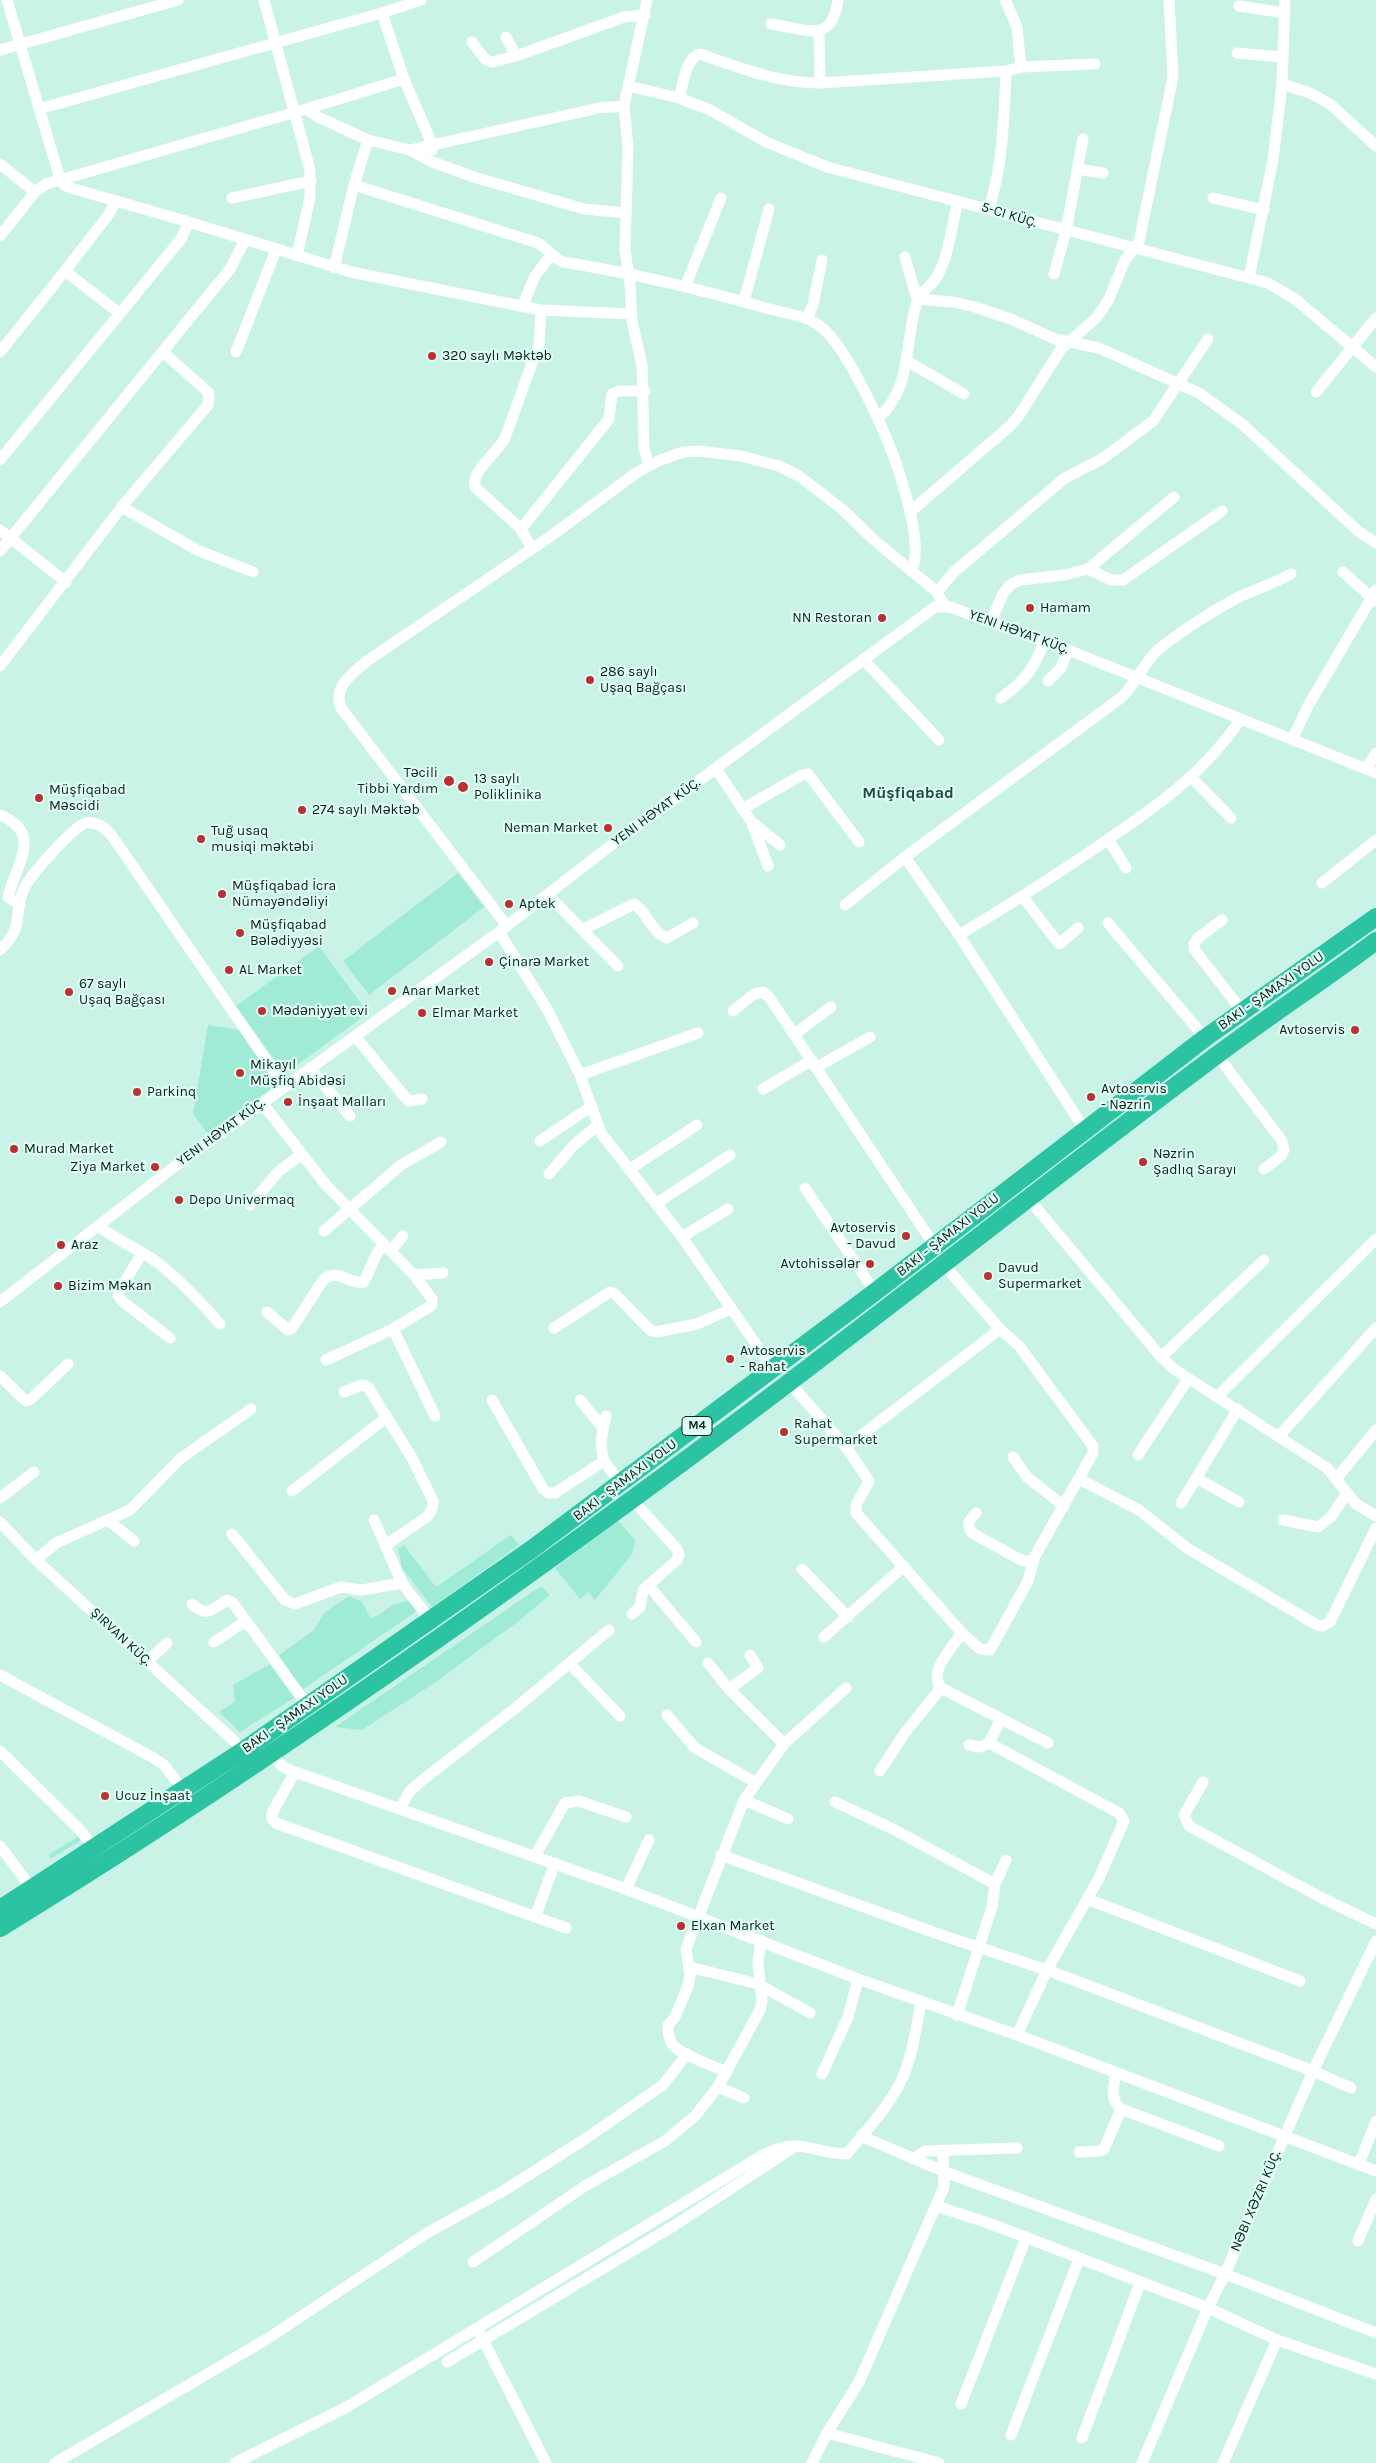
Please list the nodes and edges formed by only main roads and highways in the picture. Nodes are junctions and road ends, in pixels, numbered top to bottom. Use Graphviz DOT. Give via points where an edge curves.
graph roads {
  1 [pos="1376,917"];
  2 [pos="1376,941"];
  3 [pos="0,1909"];
  4 [pos="0,1928"];
  1 -- 3 [label="highway, M4" via="1242,1011 621,1484 431,1621 244,1750"];
  2 -- 4 [label="highway, M4" via="1217,1055 789,1382 442,1637 110,1861"];
}
